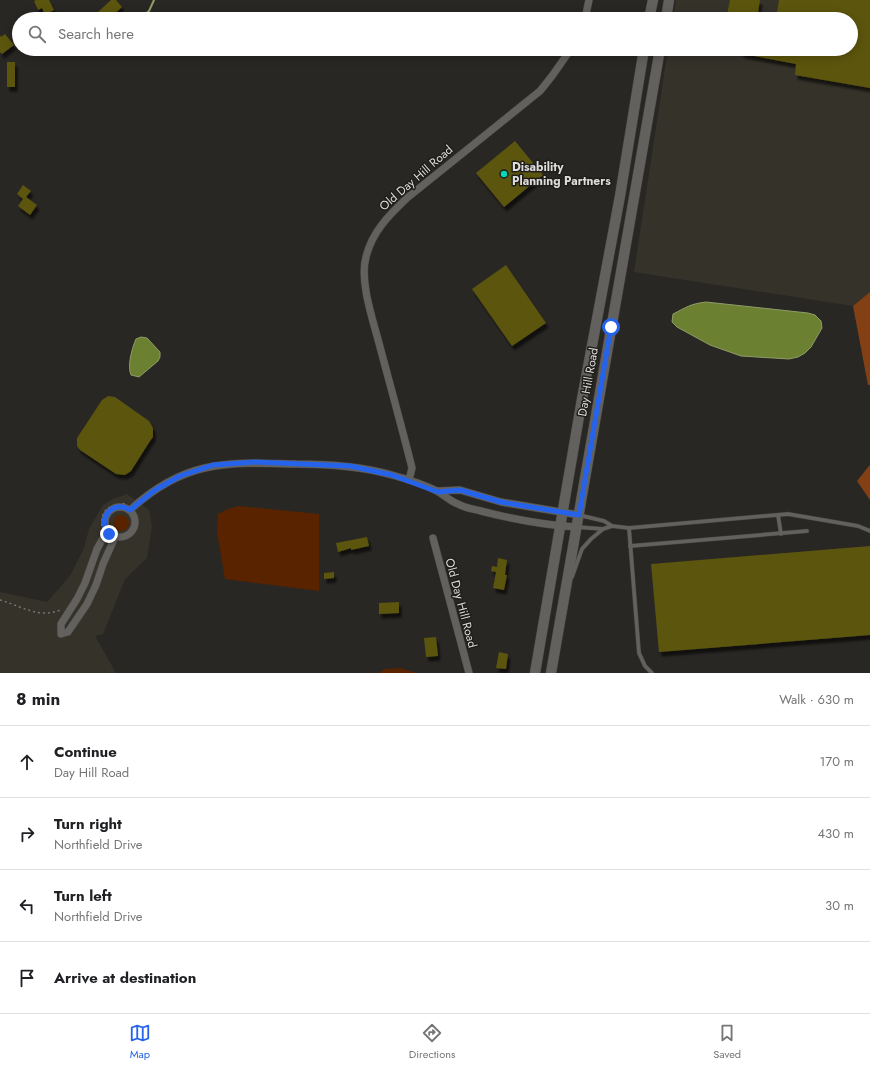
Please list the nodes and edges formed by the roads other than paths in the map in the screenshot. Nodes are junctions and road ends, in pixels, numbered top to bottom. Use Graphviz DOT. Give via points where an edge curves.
graph roads {
  1 [pos="589,0"];
  2 [pos="653,0"];
  3 [pos="669,0"];
  4 [pos="586,12"];
  5 [pos="650,12"];
  6 [pos="667,12"];
  7 [pos="566,56"];
  8 [pos="643,56"];
  9 [pos="659,56"];
  10 [pos="632,118"];
  11 [pos="648,122"];
  12 [pos="609,255"];
  13 [pos="624,257"];
  14 [pos="409,480"];
  15 [pos="438,492"];
  16 [pos="130,510"];
  17 [pos="563,512"];
  18 [pos="579,515"];
  19 [pos="778,515"];
  20 [pos="560,526"];
  21 [pos="612,526"];
  22 [pos="576,527"];
  23 [pos="628,528"];
  24 [pos="604,529"];
  25 [pos="105,530"];
  26 [pos="807,531"];
  27 [pos="870,531"];
  28 [pos="781,534"];
  29 [pos="115,537"];
  30 [pos="433,538"];
  31 [pos="630,546"];
  32 [pos="564,594"];
  33 [pos="469,673"];
  34 [pos="535,673"];
  35 [pos="551,673"];
  36 [pos="652,673"];
  1 -- 4 [label="street"];
  2 -- 5 [label="main road"];
  3 -- 6 [label="main road"];
  7 -- 14 [label="street, Old Day Hill Road" via="540,91 396,208 382,224 369,247 364,272 368,302 412,468"];
  8 -- 10 [label="main road, Day Hill Road"];
  9 -- 11 [label="main road, Day Hill Road"];
  10 -- 11 [label="main road"];
  10 -- 12 [label="main road, Day Hill Road"];
  11 -- 13 [label="main road, Day Hill Road"];
  12 -- 13 [label="main road"];
  12 -- 17 [label="main road, Day Hill Road"];
  13 -- 18 [label="main road, Day Hill Road"];
  14 -- 15 [label="street"];
  14 -- 16 [label="street" via="338,465 255,462 225,464 180,476 155,490"];
  15 -- 17 [label="street" via="460,490 501,502"];
  15 -- 20 [label="street" via="457,504 473,509"];
  16 -- 25 [label="street" via="119,507 109,511 104,520"];
  16 -- 29 [label="street" via="135,519 133,530 125,536"];
  17 -- 18 [label="street"];
  17 -- 20 [label="main road, Day Hill Road"];
  18 -- 21 [label="lane" via="604,521"];
  18 -- 22 [label="main road, Day Hill Road"];
  19 -- 23 [label="lane"];
  19 -- 27 [label="lane" via="796,515 858,526"];
  19 -- 28 [label="lane"];
  20 -- 22 [label="street"];
  20 -- 34 [label="main road, Day Hill Road"];
  21 -- 23 [label="lane"];
  21 -- 24 [label="lane"];
  22 -- 24 [label="lane"];
  22 -- 32 [label="main road, Day Hill Road"];
  23 -- 31 [label="lane"];
  24 -- 32 [label="lane" via="582,549"];
  25 -- 29 [label="street"];
  25 -- 29 [label="street" via="80,594 61,624 61,634 68,632 87,604"];
  26 -- 28 [label="lane"];
  28 -- 31 [label="lane"];
  30 -- 33 [label="street, Old Day Hill Road"];
  31 -- 36 [label="lane" via="639,653 645,666"];
  32 -- 35 [label="main road, Day Hill Road"];
}
